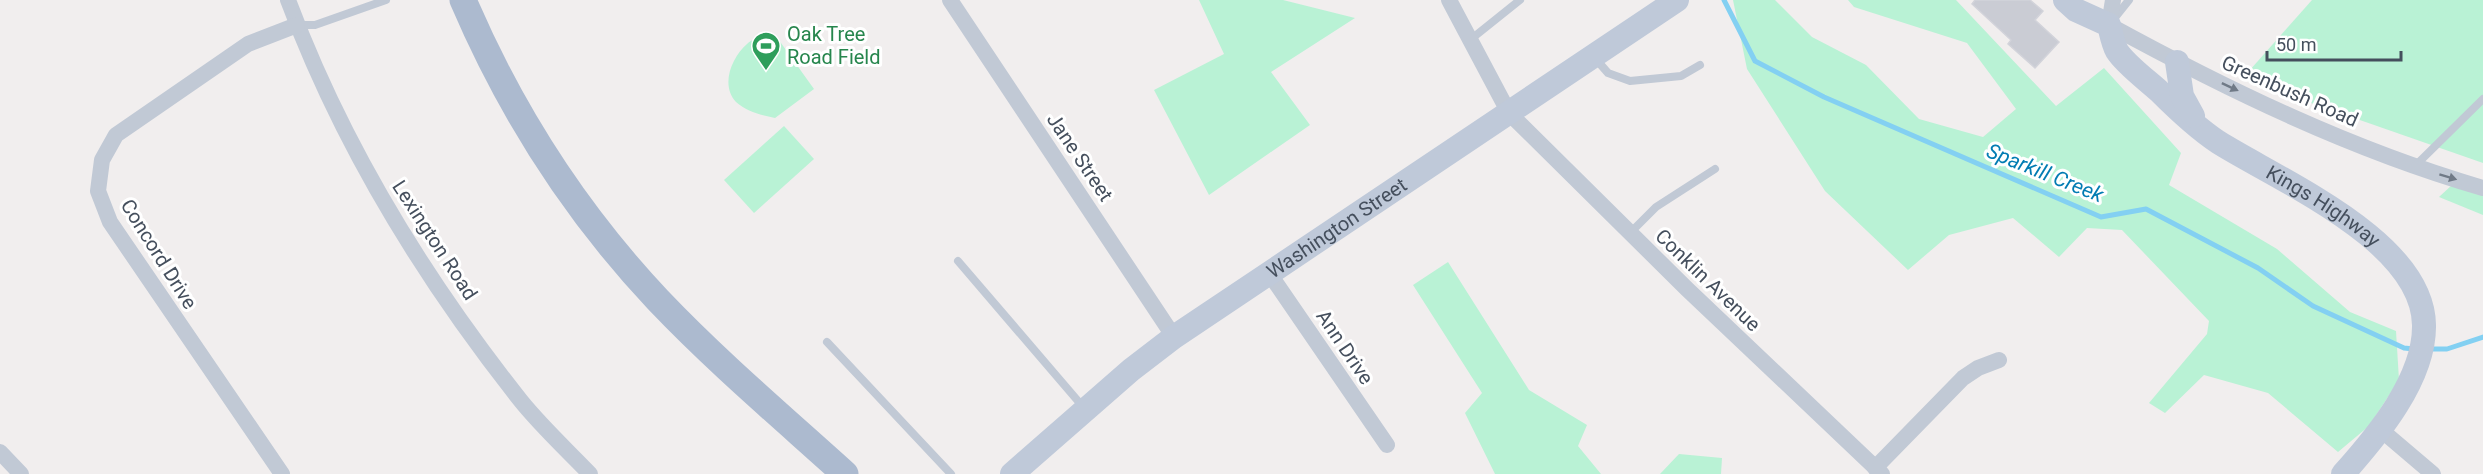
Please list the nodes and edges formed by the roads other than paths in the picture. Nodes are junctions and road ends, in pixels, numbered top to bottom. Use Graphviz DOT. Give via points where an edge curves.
graph roads {
  1 [pos="288,0"];
  2 [pos="386,0"];
  3 [pos="463,0"];
  4 [pos="950,0"];
  5 [pos="1449,0"];
  6 [pos="1520,0"];
  7 [pos="1677,0"];
  8 [pos="2065,0"];
  9 [pos="2113,0"];
  10 [pos="2129,0"];
  11 [pos="297,24"];
  12 [pos="2109,25"];
  13 [pos="1470,40"];
  14 [pos="1594,57"];
  15 [pos="2177,62"];
  16 [pos="1700,65"];
  17 [pos="2483,99"];
  18 [pos="1509,113"];
  19 [pos="2198,126"];
  20 [pos="2416,165"];
  21 [pos="1715,169"];
  22 [pos="2483,188"];
  23 [pos="1630,233"];
  24 [pos="958,261"];
  25 [pos="1269,273"];
  26 [pos="1174,337"];
  27 [pos="827,342"];
  28 [pos="1999,360"];
  29 [pos="1085,409"];
  30 [pos="2380,429"];
  31 [pos="1387,445"];
  32 [pos="0,452"];
  33 [pos="1879,471"];
  34 [pos="21,474"];
  35 [pos="282,474"];
  36 [pos="590,474"];
  37 [pos="845,474"];
  38 [pos="951,474"];
  39 [pos="1012,474"];
  40 [pos="2343,474"];
  41 [pos="2433,474"];
  1 -- 11 [label="street, Lexington Road"];
  2 -- 11 [label="lane" via="315,25"];
  3 -- 37 [label="main road" via="524,121 615,251 701,343"];
  4 -- 26 [label="street, Jane Street"];
  5 -- 13 [label="street, Conklin Avenue"];
  6 -- 13 [label="lane"];
  7 -- 14 [label="main road, Washington Street"];
  8 -- 12 [label="main road" via="2076,10"];
  9 -- 12 [label="street"];
  10 -- 12 [label="lane"];
  11 -- 35 [label="street, Concord Drive" via="248,44 116,135 102,160 98,191 110,222"];
  11 -- 36 [label="street, Lexington Road" via="362,164 410,244 522,402"];
  12 -- 15 [label="street, Greenbush Road"];
  12 -- 19 [label="main road, Kings Highway" via="2117,51"];
  13 -- 18 [label="street, Conklin Avenue"];
  14 -- 16 [label="lane" via="1608,73 1630,81 1681,76"];
  14 -- 18 [label="main road, Washington Street"];
  15 -- 19 [label="main road" via="2182,96"];
  15 -- 20 [label="street, Greenbush Road, one-way" via="2336,137"];
  17 -- 20 [label="lane"];
  18 -- 23 [label="street, Conklin Avenue"];
  18 -- 25 [label="main road, Washington Street"];
  19 -- 30 [label="main road, Kings Highway" via="2216,141 2338,213 2378,242 2403,267 2418,294 2424,324 2421,349 2404,393"];
  20 -- 22 [label="street, Greenbush Road, one-way"];
  21 -- 23 [label="lane" via="1656,207"];
  23 -- 33 [label="street, Conklin Avenue"];
  24 -- 29 [label="lane"];
  25 -- 26 [label="main road, Washington Street"];
  25 -- 31 [label="street, Ann Drive"];
  26 -- 29 [label="main road, Washington Street"];
  27 -- 38 [label="lane"];
  28 -- 33 [label="street" via="1963,378"];
  29 -- 39 [label="main road, Washington Street"];
  30 -- 40 [label="main road, Kings Highway"];
  30 -- 41 [label="street"];
  32 -- 34 [label="street"];
}
